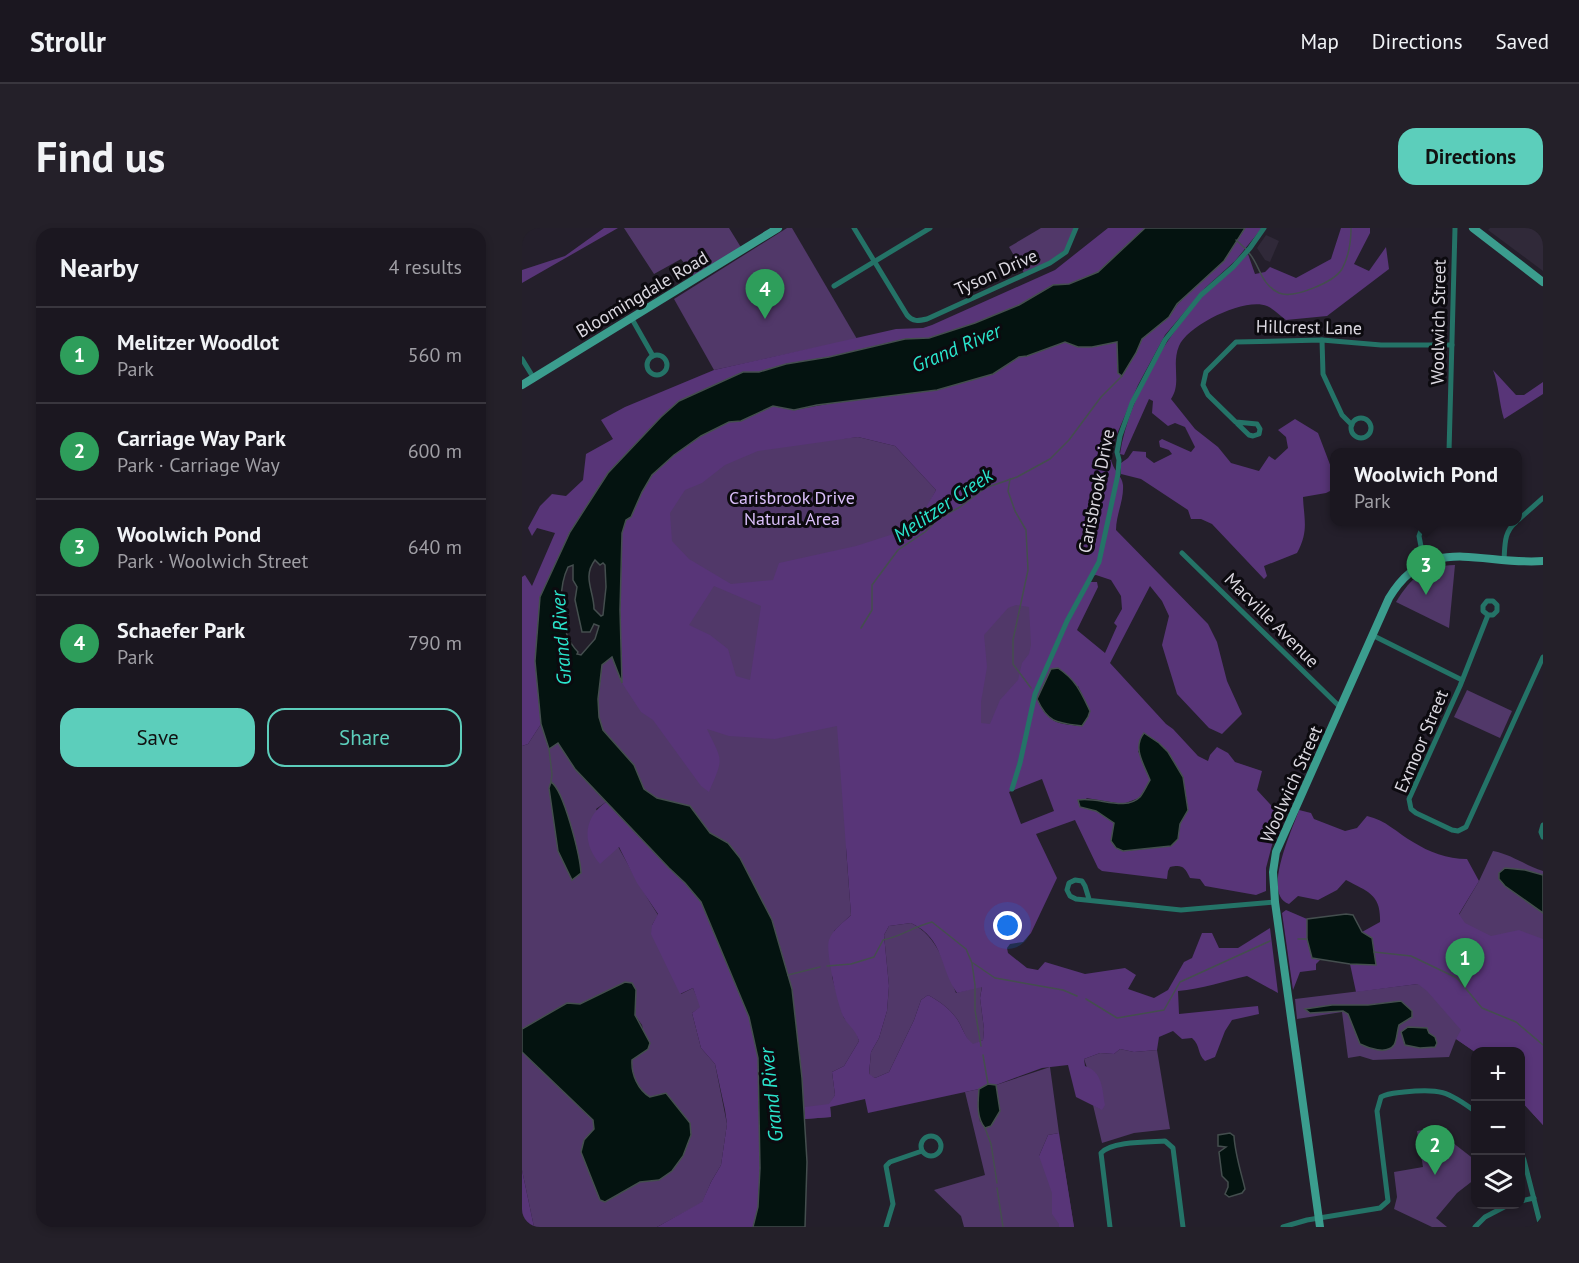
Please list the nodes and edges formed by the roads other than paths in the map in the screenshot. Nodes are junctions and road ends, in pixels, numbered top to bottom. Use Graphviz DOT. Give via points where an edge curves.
graph roads {
  1 [pos="778,228"];
  2 [pos="854,228"];
  3 [pos="930,228"];
  4 [pos="1076,228"];
  5 [pos="1264,228"];
  6 [pos="1455,228"];
  7 [pos="1465,228"];
  8 [pos="1474,229"];
  9 [pos="874,262"];
  10 [pos="1543,282"];
  11 [pos="834,286"];
  12 [pos="632,319"];
  13 [pos="1322,339"];
  14 [pos="1452,345"];
  15 [pos="653,356"];
  16 [pos="522,359"];
  17 [pos="533,377"];
  18 [pos="522,385"];
  19 [pos="1236,422"];
  20 [pos="1352,425"];
  21 [pos="1449,448"];
  22 [pos="1543,498"];
  23 [pos="1522,517"];
  24 [pos="1423,526"];
  25 [pos="1510,526"];
  26 [pos="1182,553"];
  27 [pos="1504,560"];
  28 [pos="1543,561"];
  29 [pos="1424,562"];
  30 [pos="1488,615"];
  31 [pos="1374,636"];
  32 [pos="1543,657"];
  33 [pos="1462,680"];
  34 [pos="1341,708"];
  35 [pos="1012,789"];
  36 [pos="1543,825"];
  37 [pos="1543,837"];
  38 [pos="1089,899"];
  39 [pos="1275,902"];
  40 [pos="1471,1108"];
  41 [pos="922,1151"];
  42 [pos="1522,1155"];
  43 [pos="1534,1198"];
  44 [pos="1525,1200"];
  45 [pos="1500,1209"];
  46 [pos="1318,1218"];
  47 [pos="886,1227"];
  48 [pos="1110,1227"];
  49 [pos="1183,1227"];
  50 [pos="1283,1227"];
  51 [pos="1320,1227"];
  52 [pos="1475,1227"];
  53 [pos="1541,1227"];
  1 -- 12 [label="street, Bloomingdale Road"];
  2 -- 9 [label="street"];
  3 -- 9 [label="street"];
  4 -- 9 [label="street, Tyson Drive" via="1066,252 1050,263 918,321 911,320"];
  5 -- 35 [label="street, Carisbrook Drive" via="1174,328 1132,403 1120,436 1118,474 1099,562 1067,621 1035,694"];
  6 -- 14 [label="street, Woolwich Street"];
  7 -- 8 [label="street"];
  8 -- 10 [label="street"];
  9 -- 11 [label="street"];
  12 -- 15 [label="street"];
  12 -- 17 [label="street, Bloomingdale Road"];
  13 -- 14 [label="street, Hillcrest Lane" via="1381,345"];
  13 -- 19 [label="street, Hillcrest Lane" via="1241,341 1231,345 1206,372 1203,385"];
  13 -- 20 [label="street" via="1323,374 1342,415"];
  14 -- 21 [label="street, Woolwich Street"];
  16 -- 17 [label="street"];
  17 -- 18 [label="street, Bloomingdale Road"];
  22 -- 23 [label="street"];
  24 -- 29 [label="street" via="1419,536"];
  25 -- 27 [label="street" via="1505,536"];
  26 -- 34 [label="street, Macville Avenue"];
  27 -- 28 [label="street"];
  27 -- 29 [label="street" via="1457,557"];
  29 -- 31 [label="street, Woolwich Street" via="1395,587"];
  30 -- 33 [label="street"];
  31 -- 33 [label="street, Exmoor Street"];
  31 -- 34 [label="street, Woolwich Street"];
  32 -- 33 [label="street, Exmoor Street" via="1469,822 1458,831 1416,813 1409,800"];
  34 -- 39 [label="street, Woolwich Street" via="1276,852"];
  36 -- 37 [label="street"];
  38 -- 38 [label="street" via="1082,881 1069,883 1070,896"];
  38 -- 39 [label="street" via="1182,910"];
  39 -- 46 [label="street, Woolwich Street"];
  40 -- 46 [label="street" via="1457,1097 1439,1091 1381,1097 1377,1111 1388,1201 1380,1208"];
  41 -- 47 [label="street" via="890,1161 886,1166 892,1204"];
  42 -- 43 [label="street"];
  43 -- 44 [label="street"];
  43 -- 53 [label="street"];
  45 -- 52 [label="street"];
  46 -- 50 [label="street"];
  46 -- 51 [label="street, Woolwich Street"];
  48 -- 49 [label="street" via="1101,1153 1113,1146 1165,1141 1173,1148"];
}
